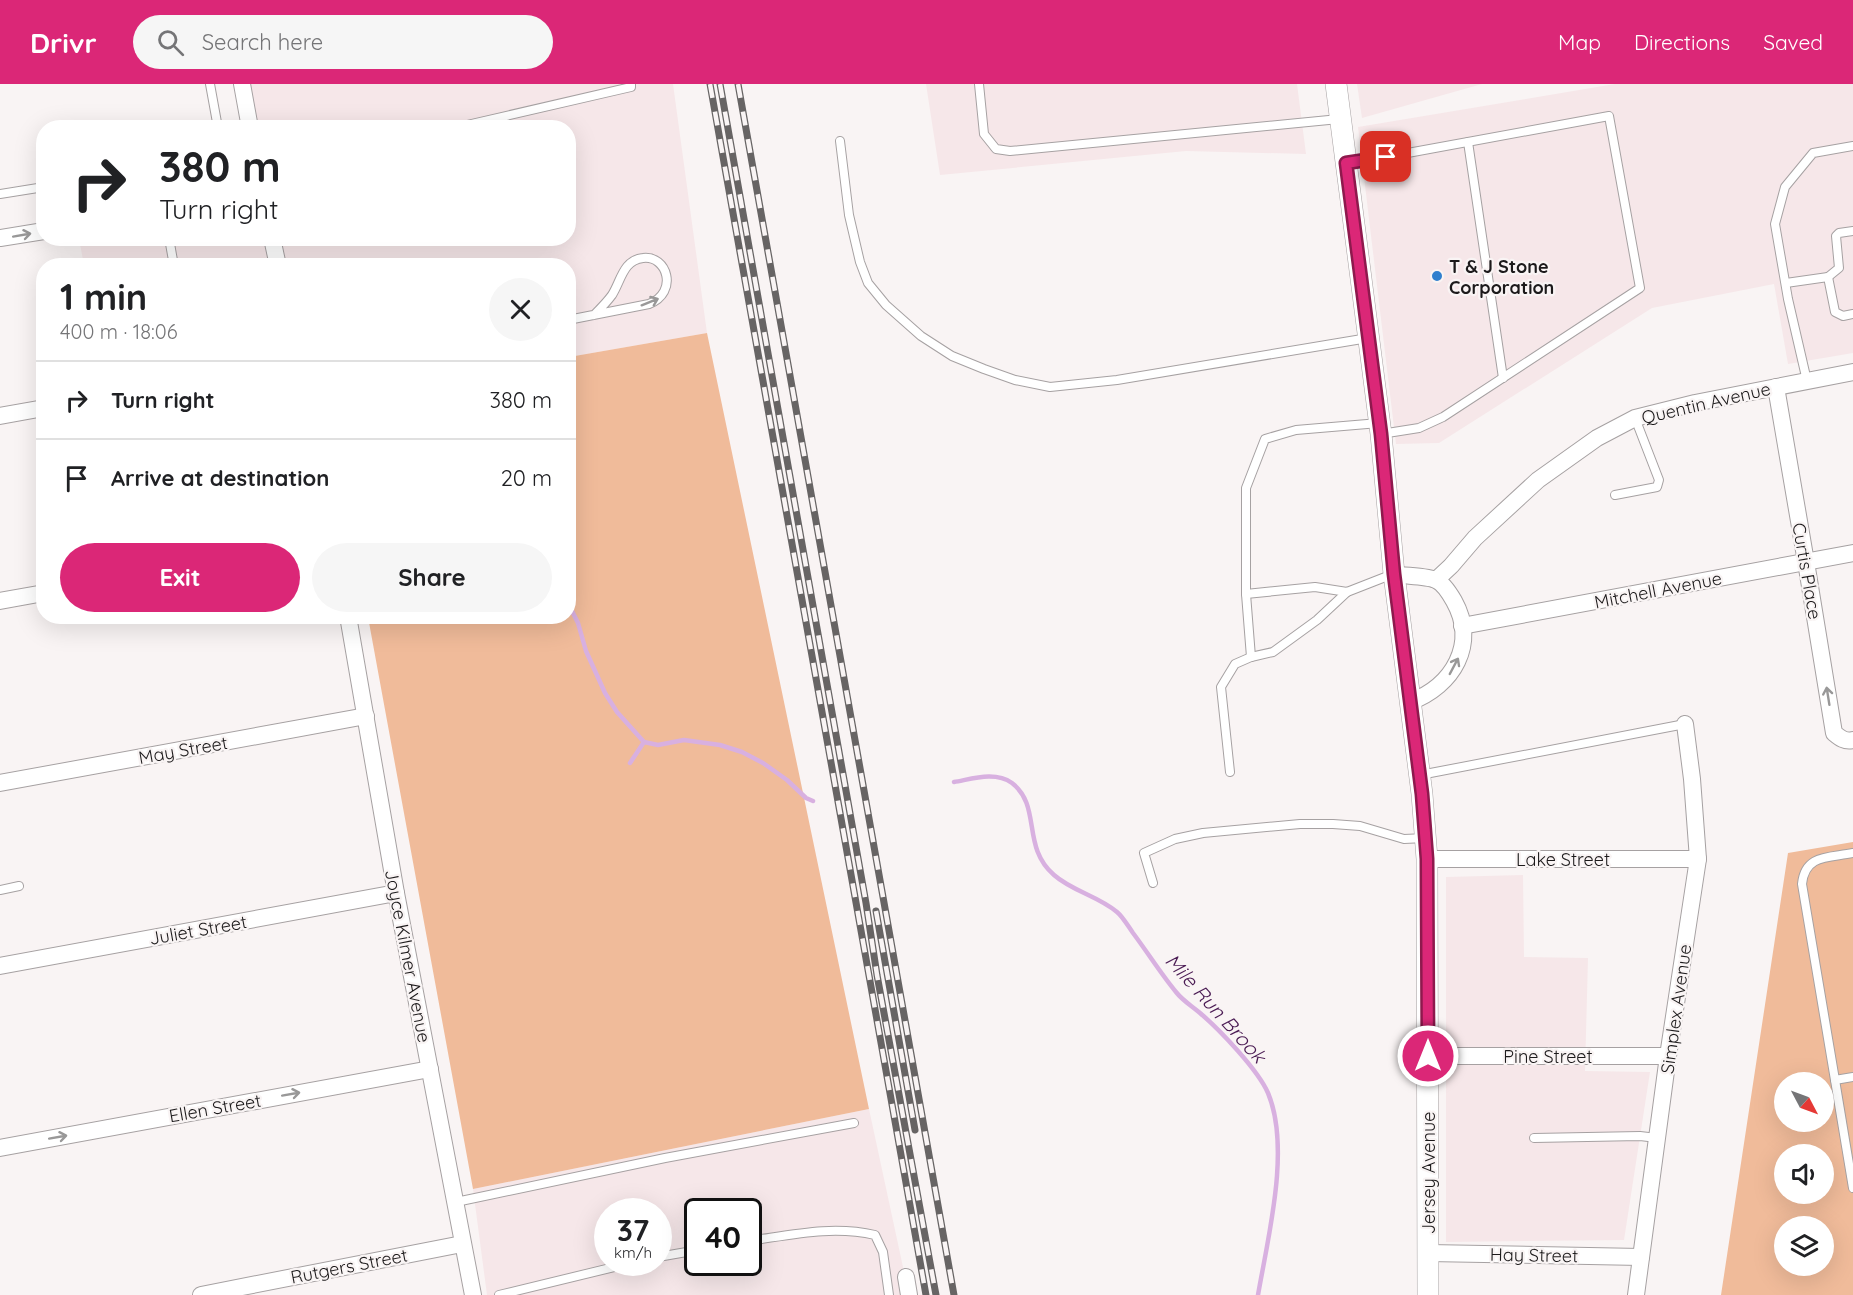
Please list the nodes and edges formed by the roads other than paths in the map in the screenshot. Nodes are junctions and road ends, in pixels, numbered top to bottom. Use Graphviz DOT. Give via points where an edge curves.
graph roads {
  1 [pos="210,84"];
  2 [pos="242,84"];
  3 [pos="631,84"];
  4 [pos="979,84"];
  5 [pos="1336,84"];
  6 [pos="1340,119"];
  7 [pos="217,120"];
  8 [pos="249,120"];
  9 [pos="489,120"];
  10 [pos="840,141"];
  11 [pos="1468,142"];
  12 [pos="1853,146"];
  13 [pos="1346,163"];
  14 [pos="36,188"];
  15 [pos="0,195"];
  16 [pos="1853,231"];
  17 [pos="36,232"];
  18 [pos="0,238"];
  19 [pos="1828,277"];
  20 [pos="1786,284"];
  21 [pos="1853,314"];
  22 [pos="594,315"];
  23 [pos="576,318"];
  24 [pos="1368,338"];
  25 [pos="1853,372"];
  26 [pos="1503,378"];
  27 [pos="1807,381"];
  28 [pos="1776,387"];
  29 [pos="36,409"];
  30 [pos="0,416"];
  31 [pos="1635,418"];
  32 [pos="1380,429"];
  33 [pos="1616,495"];
  34 [pos="1853,553"];
  35 [pos="1806,562"];
  36 [pos="1394,574"];
  37 [pos="1436,580"];
  38 [pos="1347,592"];
  39 [pos="36,594"];
  40 [pos="1246,594"];
  41 [pos="0,601"];
  42 [pos="349,624"];
  43 [pos="1462,626"];
  44 [pos="1251,657"];
  45 [pos="1410,702"];
  46 [pos="366,716"];
  47 [pos="1685,723"];
  48 [pos="1853,740"];
  49 [pos="1230,772"];
  50 [pos="1420,775"];
  51 [pos="0,783"];
  52 [pos="1425,838"];
  53 [pos="1853,853"];
  54 [pos="1427,859"];
  55 [pos="1698,859"];
  56 [pos="1153,883"];
  57 [pos="19,886"];
  58 [pos="0,890"];
  59 [pos="396,893"];
  60 [pos="0,966"];
  61 [pos="1428,1056"];
  62 [pos="1668,1056"];
  63 [pos="430,1069"];
  64 [pos="1853,1077"];
  65 [pos="1836,1080"];
  66 [pos="854,1123"];
  67 [pos="1534,1138"];
  68 [pos="1657,1138"];
  69 [pos="0,1148"];
  70 [pos="1853,1188"];
  71 [pos="456,1202"];
  72 [pos="762,1239"];
  73 [pos="462,1244"];
  74 [pos="1428,1253"];
  75 [pos="1641,1257"];
  76 [pos="594,1272"];
  77 [pos="906,1277"];
  78 [pos="201,1295"];
  79 [pos="473,1295"];
  80 [pos="499,1295"];
  81 [pos="890,1295"];
  82 [pos="909,1295"];
  83 [pos="1428,1295"];
  84 [pos="1636,1295"];
  1 -- 7 [label="lane"];
  2 -- 8 [label="street"];
  3 -- 9 [label="lane"];
  4 -- 6 [label="lane" via="984,134 996,148 1010,151"];
  5 -- 6 [label="street, Jersey Avenue"];
  6 -- 13 [label="street, Jersey Avenue"];
  10 -- 24 [label="lane" via="849,215 868,283 921,336 952,356 1015,381 1050,387 1117,380"];
  11 -- 13 [label="lane"];
  11 -- 26 [label="lane"];
  11 -- 26 [label="lane" via="1609,116 1640,288"];
  12 -- 20 [label="lane" via="1813,153 1785,187 1775,224"];
  13 -- 24 [label="street, Jersey Avenue"];
  14 -- 15 [label="lane"];
  16 -- 19 [label="lane" via="1836,236 1839,268"];
  18 -- 17 [label="street, one-way"];
  19 -- 20 [label="lane"];
  19 -- 21 [label="lane" via="1835,312 1843,316"];
  20 -- 27 [label="lane"];
  22 -- 22 [label="lane, one-way" via="657,301 667,287 665,271 646,257 637,260 624,269 613,293"];
  22 -- 23 [label="lane"];
  24 -- 32 [label="street, Jersey Avenue"];
  25 -- 27 [label="street, Quentin Avenue"];
  26 -- 32 [label="lane" via="1419,428"];
  27 -- 28 [label="street, Quentin Avenue"];
  28 -- 31 [label="street, Quentin Avenue"];
  28 -- 35 [label="street, Curtis Place"];
  29 -- 30 [label="street"];
  31 -- 33 [label="lane" via="1659,480 1657,487"];
  31 -- 37 [label="street, Quentin Avenue" via="1597,438 1538,480"];
  32 -- 36 [label="street, Jersey Avenue"];
  32 -- 40 [label="lane" via="1296,430 1265,439 1246,488"];
  34 -- 35 [label="street, Mitchell Avenue"];
  35 -- 43 [label="street, Mitchell Avenue"];
  48 -- 35 [label="street, Curtis Place, one-way" via="1834,733"];
  36 -- 37 [label="street"];
  36 -- 38 [label="lane"];
  36 -- 45 [label="street, Jersey Avenue"];
  37 -- 43 [label="street" via="1454,602"];
  38 -- 40 [label="lane" via="1315,587"];
  38 -- 44 [label="lane" via="1273,652"];
  39 -- 41 [label="street"];
  40 -- 44 [label="lane"];
  42 -- 46 [label="street, Joyce Kilmer Avenue"];
  45 -- 43 [label="street, one-way" via="1433,691 1453,670 1461,651"];
  44 -- 49 [label="lane" via="1235,664 1221,687"];
  45 -- 50 [label="street, Jersey Avenue"];
  46 -- 51 [label="street, May Street"];
  46 -- 59 [label="street, Joyce Kilmer Avenue"];
  47 -- 50 [label="lane"];
  47 -- 55 [label="street, Simplex Avenue"];
  50 -- 52 [label="street, Jersey Avenue"];
  52 -- 54 [label="street, Jersey Avenue"];
  52 -- 56 [label="lane" via="1404,839 1360,826 1333,824 1203,833 1144,852"];
  53 -- 65 [label="lane" via="1814,860 1807,866 1802,884"];
  54 -- 55 [label="street, Lake Street"];
  54 -- 61 [label="street, Jersey Avenue"];
  55 -- 62 [label="street, Simplex Avenue"];
  57 -- 58 [label="lane"];
  59 -- 60 [label="street, Juliet Street"];
  59 -- 63 [label="street, Joyce Kilmer Avenue"];
  61 -- 62 [label="street, Pine Street"];
  61 -- 74 [label="street, Jersey Avenue"];
  62 -- 68 [label="street, Simplex Avenue"];
  69 -- 63 [label="street, Ellen Street, one-way"];
  63 -- 71 [label="street, Joyce Kilmer Avenue"];
  64 -- 65 [label="lane"];
  65 -- 70 [label="lane"];
  66 -- 71 [label="lane"];
  67 -- 68 [label="lane"];
  68 -- 75 [label="street, Simplex Avenue"];
  71 -- 73 [label="street, Joyce Kilmer Avenue"];
  72 -- 81 [label="lane" via="825,1229 875,1234 883,1252"];
  73 -- 78 [label="street, Rutgers Street"];
  73 -- 79 [label="street, Joyce Kilmer Avenue"];
  74 -- 75 [label="street, Hay Street"];
  74 -- 83 [label="street, Jersey Avenue"];
  75 -- 84 [label="street, Simplex Avenue"];
  76 -- 80 [label="lane"];
  77 -- 82 [label="street"];
}
